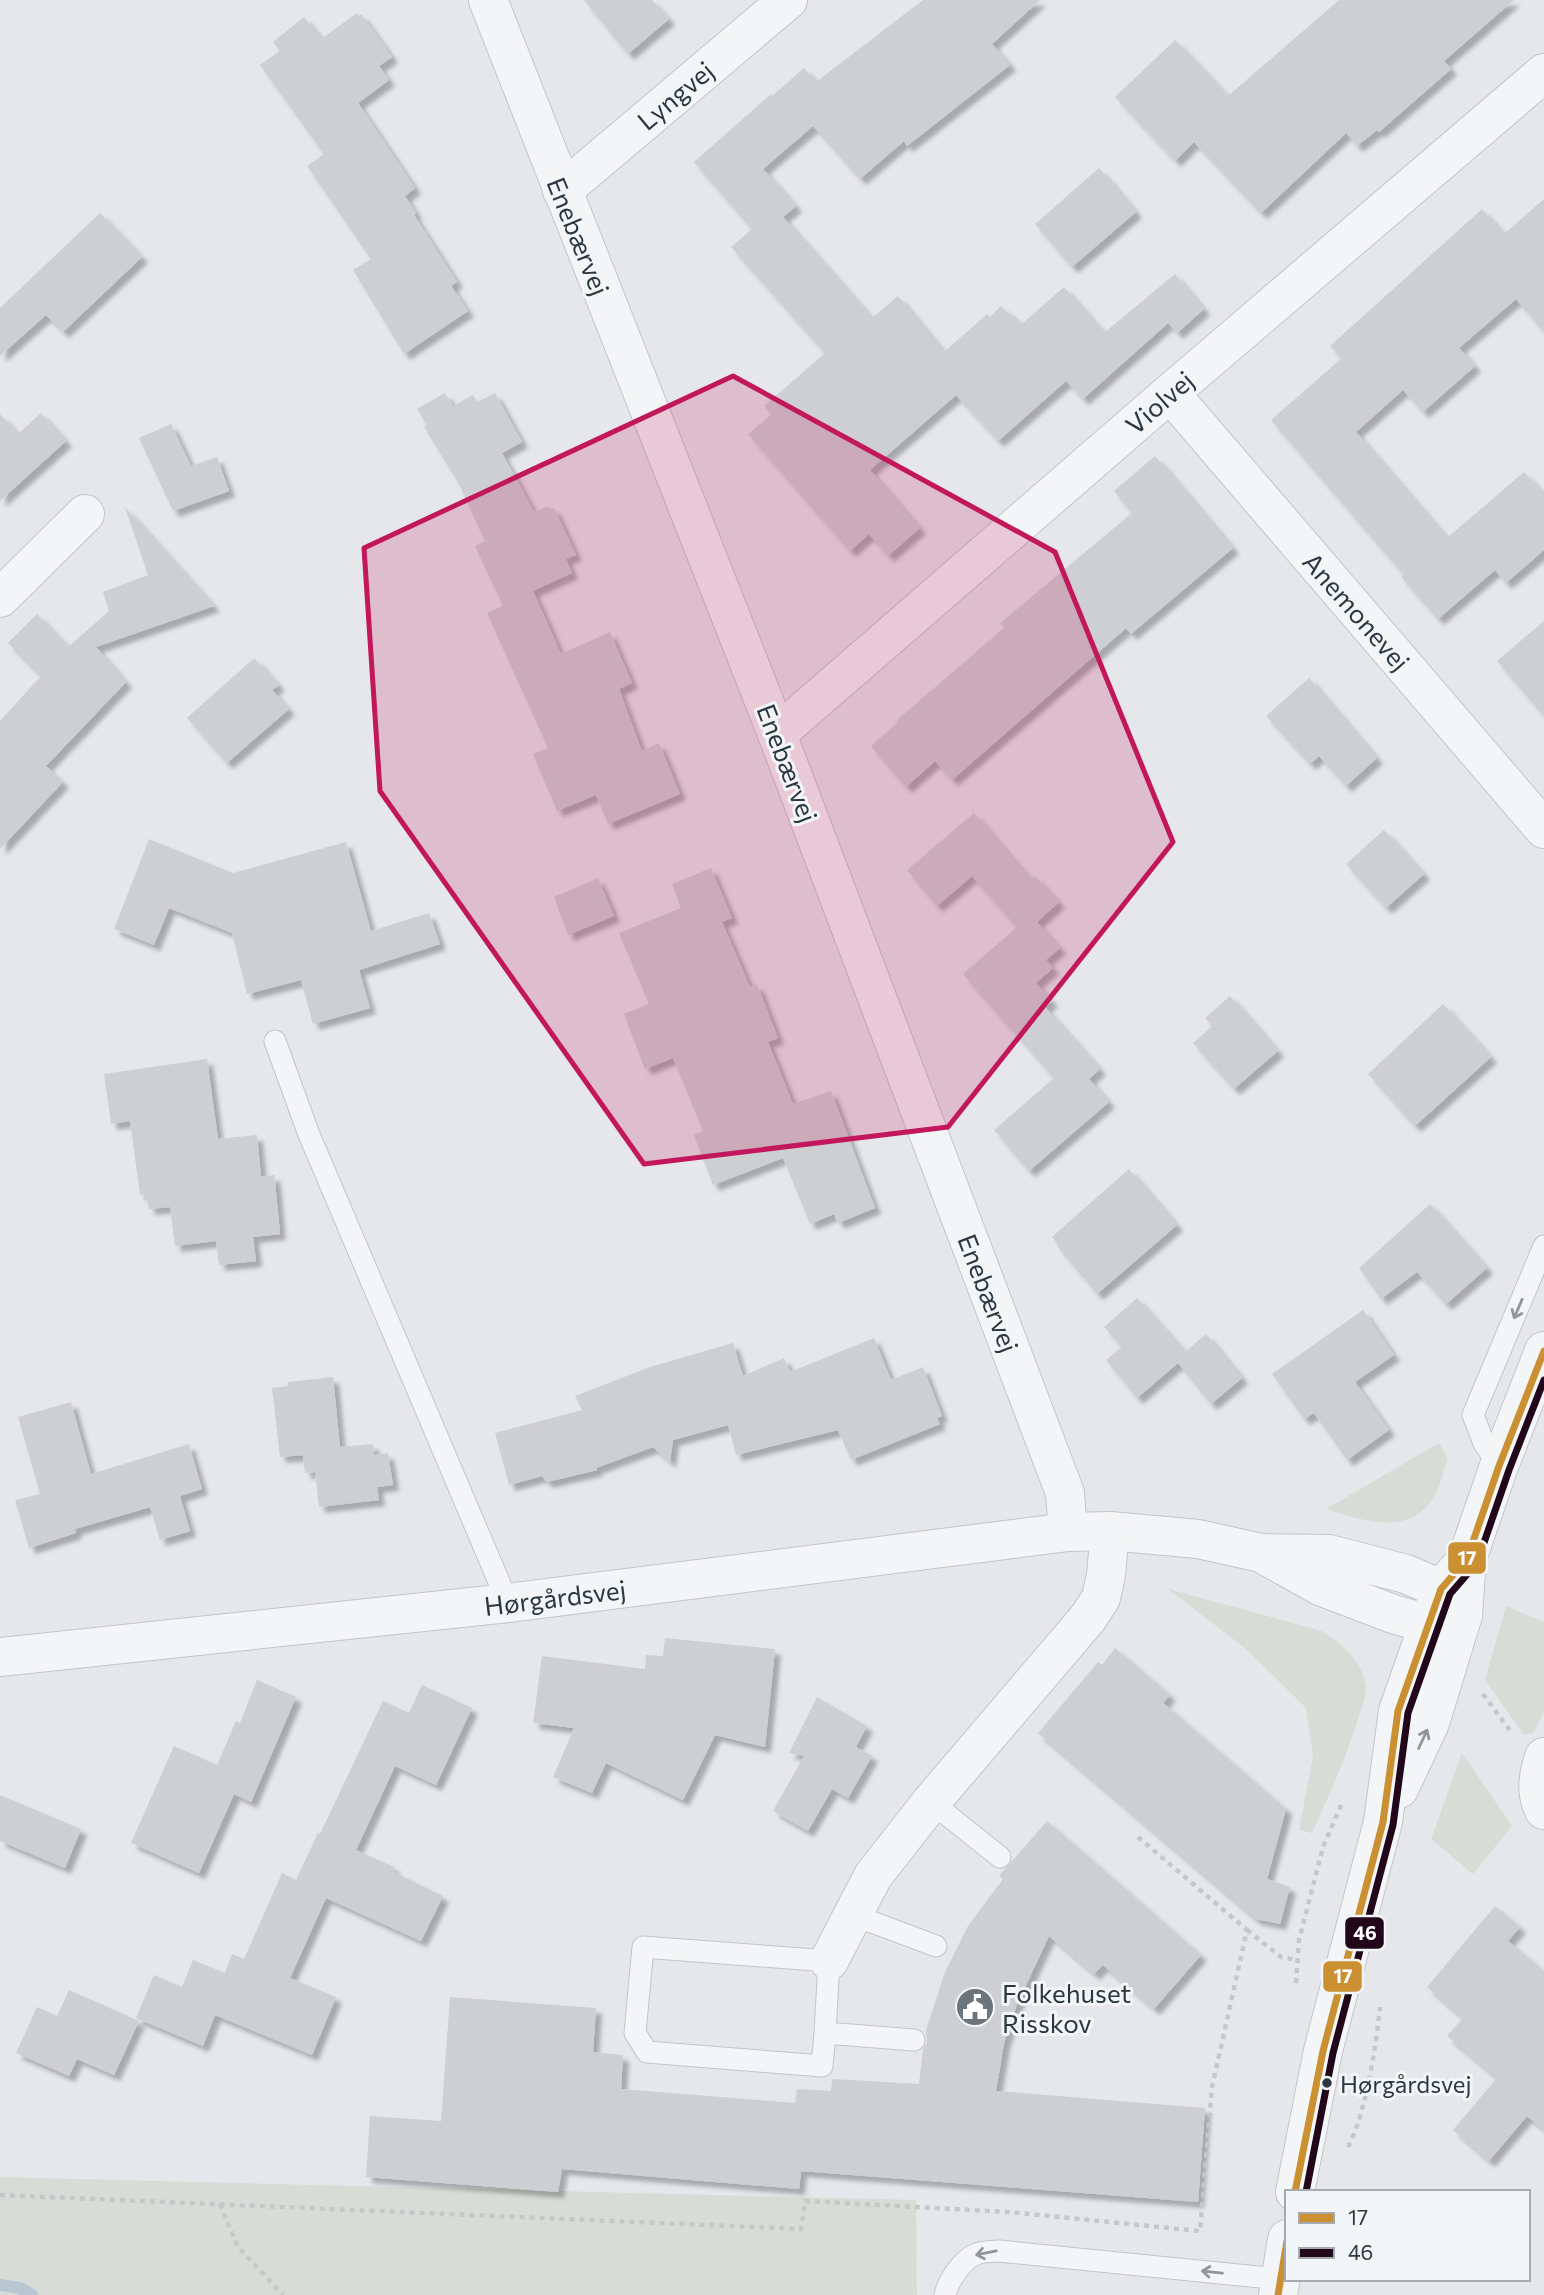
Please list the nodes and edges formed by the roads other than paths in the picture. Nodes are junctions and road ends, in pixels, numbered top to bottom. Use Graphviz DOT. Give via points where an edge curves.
graph roads {
  1 [pos="488,0"];
  2 [pos="788,0"];
  3 [pos="1544,73"];
  4 [pos="562,191"];
  5 [pos="1170,393"];
  6 [pos="85,514"];
  7 [pos="0,598"];
  8 [pos="777,734"];
  9 [pos="1544,829"];
  10 [pos="275,1041"];
  11 [pos="1544,1247"];
  12 [pos="1544,1351"];
  13 [pos="1499,1466"];
  14 [pos="1110,1531"];
  15 [pos="1068,1532"];
  16 [pos="508,1603"];
  17 [pos="1444,1609"];
  18 [pos="0,1657"];
  19 [pos="1542,1764"];
  20 [pos="931,1802"];
  21 [pos="1544,1810"];
  22 [pos="1000,1857"];
  23 [pos="853,1915"];
  24 [pos="936,1946"];
  25 [pos="829,1961"];
  26 [pos="825,2033"];
  27 [pos="914,2040"];
  28 [pos="1295,2190"];
  29 [pos="1285,2251"];
  30 [pos="1279,2287"];
  31 [pos="945,2295"];
  1 -- 4 [label="street, Enebærvej"];
  2 -- 4 [label="street, Lyngvej"];
  3 -- 5 [label="street, Violvej"];
  4 -- 8 [label="street, Enebærvej"];
  5 -- 8 [label="street, Violvej"];
  5 -- 9 [label="street, Anemonevej"];
  6 -- 7 [label="street"];
  8 -- 15 [label="street, Enebærvej" via="1065,1493"];
  10 -- 16 [label="lane" via="308,1132"];
  11 -- 13 [label="lane, one-way" via="1473,1415"];
  12 -- 13 [label="street"];
  13 -- 17 [label="street" via="1467,1559"];
  14 -- 15 [label="street, Hørgårdsvej"];
  14 -- 17 [label="street, Hørgårdsvej" via="1198,1539 1261,1553 1329,1553 1406,1574"];
  14 -- 20 [label="street" via="1101,1598 1088,1618"];
  15 -- 16 [label="street, Hørgårdsvej"];
  16 -- 18 [label="street, Hørgårdsvej"];
  17 -- 28 [label="street" via="1398,1711 1383,1822 1323,2051"];
  19 -- 21 [label="street" via="1538,1786"];
  20 -- 22 [label="lane"];
  20 -- 23 [label="street" via="873,1876"];
  23 -- 24 [label="lane"];
  23 -- 25 [label="street"];
  25 -- 26 [label="lane"];
  25 -- 26 [label="lane" via="643,1947 635,2033 647,2052 822,2066"];
  26 -- 27 [label="lane"];
  29 -- 30 [label="street"];
  30 -- 31 [label="lane, one-way" via="999,2251 976,2253 958,2269"];
}
